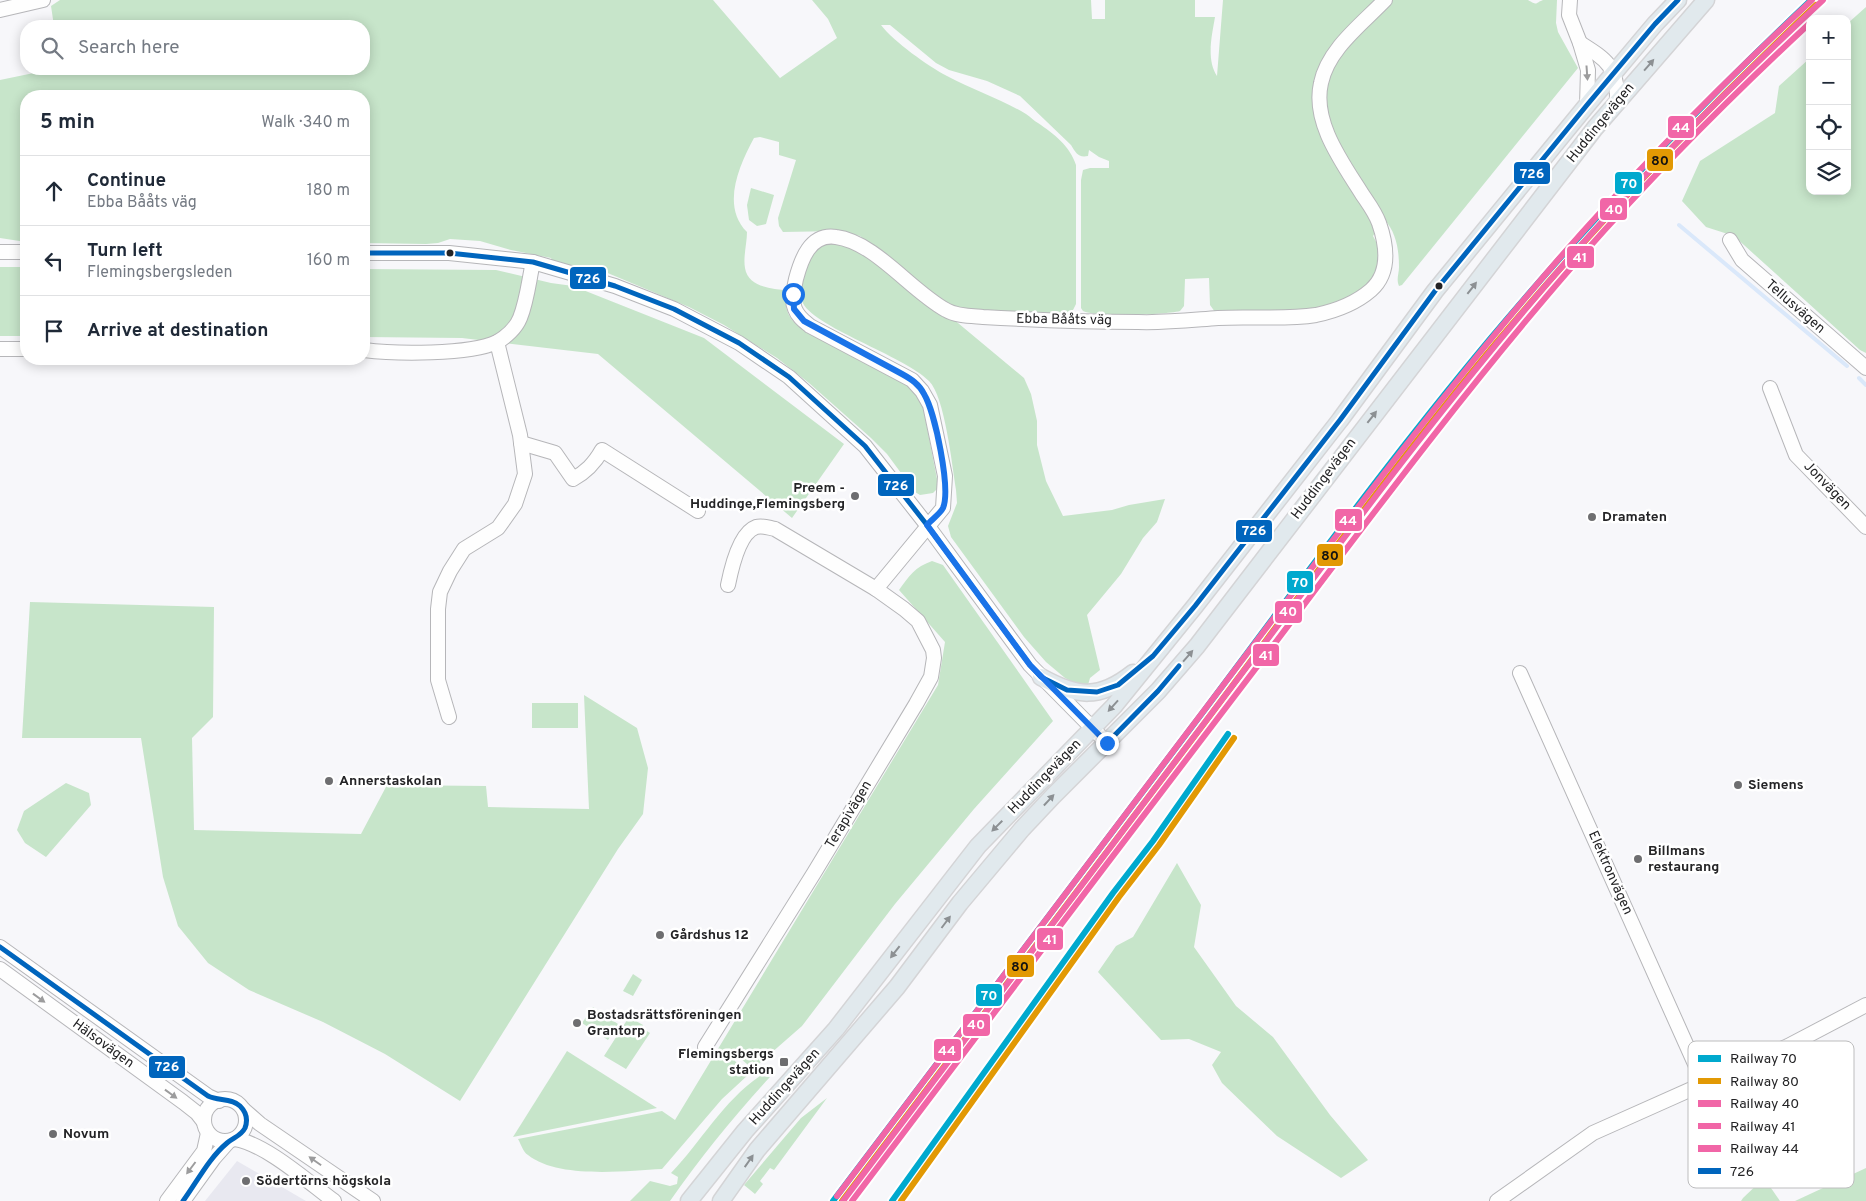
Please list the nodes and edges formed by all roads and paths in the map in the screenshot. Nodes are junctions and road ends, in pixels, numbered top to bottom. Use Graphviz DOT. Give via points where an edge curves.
graph roads {
  1 [pos="43,0"];
  2 [pos="1385,0"];
  3 [pos="1570,0"];
  4 [pos="1678,0"];
  5 [pos="1706,0"];
  6 [pos="0,10"];
  7 [pos="1580,43"];
  8 [pos="1614,73"];
  9 [pos="1617,101"];
  10 [pos="1586,105"];
  11 [pos="1730,240"];
  12 [pos="0,252"];
  13 [pos="20,252"];
  14 [pos="370,253"];
  15 [pos="533,262"];
  16 [pos="497,342"];
  17 [pos="0,349"];
  18 [pos="20,349"];
  19 [pos="370,351"];
  20 [pos="1866,368"];
  21 [pos="1770,388"];
  22 [pos="521,444"];
  23 [pos="698,511"];
  24 [pos="927,525"];
  25 [pos="1866,526"];
  26 [pos="728,585"];
  27 [pos="876,589"];
  28 [pos="1154,656"];
  29 [pos="1520,673"];
  30 [pos="1041,677"];
  31 [pos="449,717"];
  32 [pos="1092,728"];
  33 [pos="1107,743"];
  34 [pos="0,948"];
  35 [pos="0,970"];
  36 [pos="1866,1005"];
  37 [pos="1798,1041"];
  38 [pos="705,1047"];
  39 [pos="1688,1048"];
  40 [pos="1688,1091"];
  41 [pos="219,1100"];
  42 [pos="244,1110"];
  43 [pos="206,1127"];
  44 [pos="232,1140"];
  45 [pos="167,1201"];
  46 [pos="183,1201"];
  47 [pos="334,1201"];
  48 [pos="373,1201"];
  49 [pos="690,1201"];
  50 [pos="721,1201"];
  51 [pos="1497,1201"];
  1 -- 6 [label="street"];
  2 -- 24 [label="street, Ebba Bååts väg" via="1336,51 1324,72 1320,90 1322,119 1374,212 1384,249 1382,276 1370,291 1349,304 1316,315 1140,322 983,317 944,309 868,251 846,239 825,237 808,250 800,262 793,294 798,315 810,326 912,380 930,405 945,476 945,492 942,508"];
  3 -- 7 [label="street" via="1569,15"];
  4 -- 8 [label="main road, Huddingevägen"];
  9 -- 5 [label="main road, Huddingevägen, one-way"];
  7 -- 8 [label="street" via="1601,56"];
  7 -- 10 [label="street, one-way" via="1588,70"];
  8 -- 9 [label="street" via="1618,85"];
  8 -- 10 [label="main road, Huddingevägen"];
  33 -- 9 [label="main road, Huddingevägen, one-way" via="1197,646"];
  10 -- 28 [label="main road, Huddingevägen" via="1435,291 1340,420"];
  11 -- 20 [label="street, Tellusvägen" via="1742,260"];
  12 -- 13 [label="street"];
  14 -- 15 [label="street" via="449,253"];
  15 -- 16 [label="street" via="520,319"];
  15 -- 24 [label="street" via="615,286 674,309 739,343 789,377 865,446"];
  16 -- 19 [label="street" via="453,351"];
  16 -- 22 [label="street"];
  17 -- 18 [label="street"];
  21 -- 25 [label="street, Jonvägen" via="1796,455"];
  22 -- 23 [label="street" via="555,453 573,480 585,473 602,450"];
  22 -- 31 [label="street" via="525,474 515,504 498,528 464,550 440,592 438,680"];
  24 -- 27 [label="street"];
  24 -- 30 [label="street"];
  26 -- 27 [label="street, Terapivägen" via="735,555 751,530 765,527 775,529"];
  27 -- 38 [label="street, Terapivägen" via="918,621 933,650 931,678"];
  28 -- 30 [label="main road" via="1118,684 1097,692 1067,690"];
  28 -- 32 [label="main road, Huddingevägen, one-way"];
  29 -- 39 [label="street, Elektronvägen"];
  30 -- 32 [label="street"];
  32 -- 33 [label="street"];
  32 -- 49 [label="main road, Huddingevägen, one-way" via="978,846 836,1029 745,1131"];
  50 -- 33 [label="main road, Huddingevägen, one-way" via="757,1150 897,987 960,903 1053,796"];
  34 -- 41 [label="street, Hälsovägen" via="208,1096"];
  35 -- 43 [label="street, Hälsovägen, one-way" via="183,1102 197,1113"];
  36 -- 37 [label="street"];
  40 -- 51 [label="street" via="1593,1133"];
  41 -- 42 [label="street" via="235,1102"];
  41 -- 43 [label="street" via="209,1107"];
  42 -- 44 [label="street" via="245,1126 241,1134"];
  48 -- 42 [label="street, one-way"];
  43 -- 44 [label="street" via="216,1139"];
  43 -- 45 [label="street, one-way" via="204,1151"];
  44 -- 46 [label="street" via="214,1158"];
  44 -- 47 [label="street" via="246,1141 269,1154"];
}
